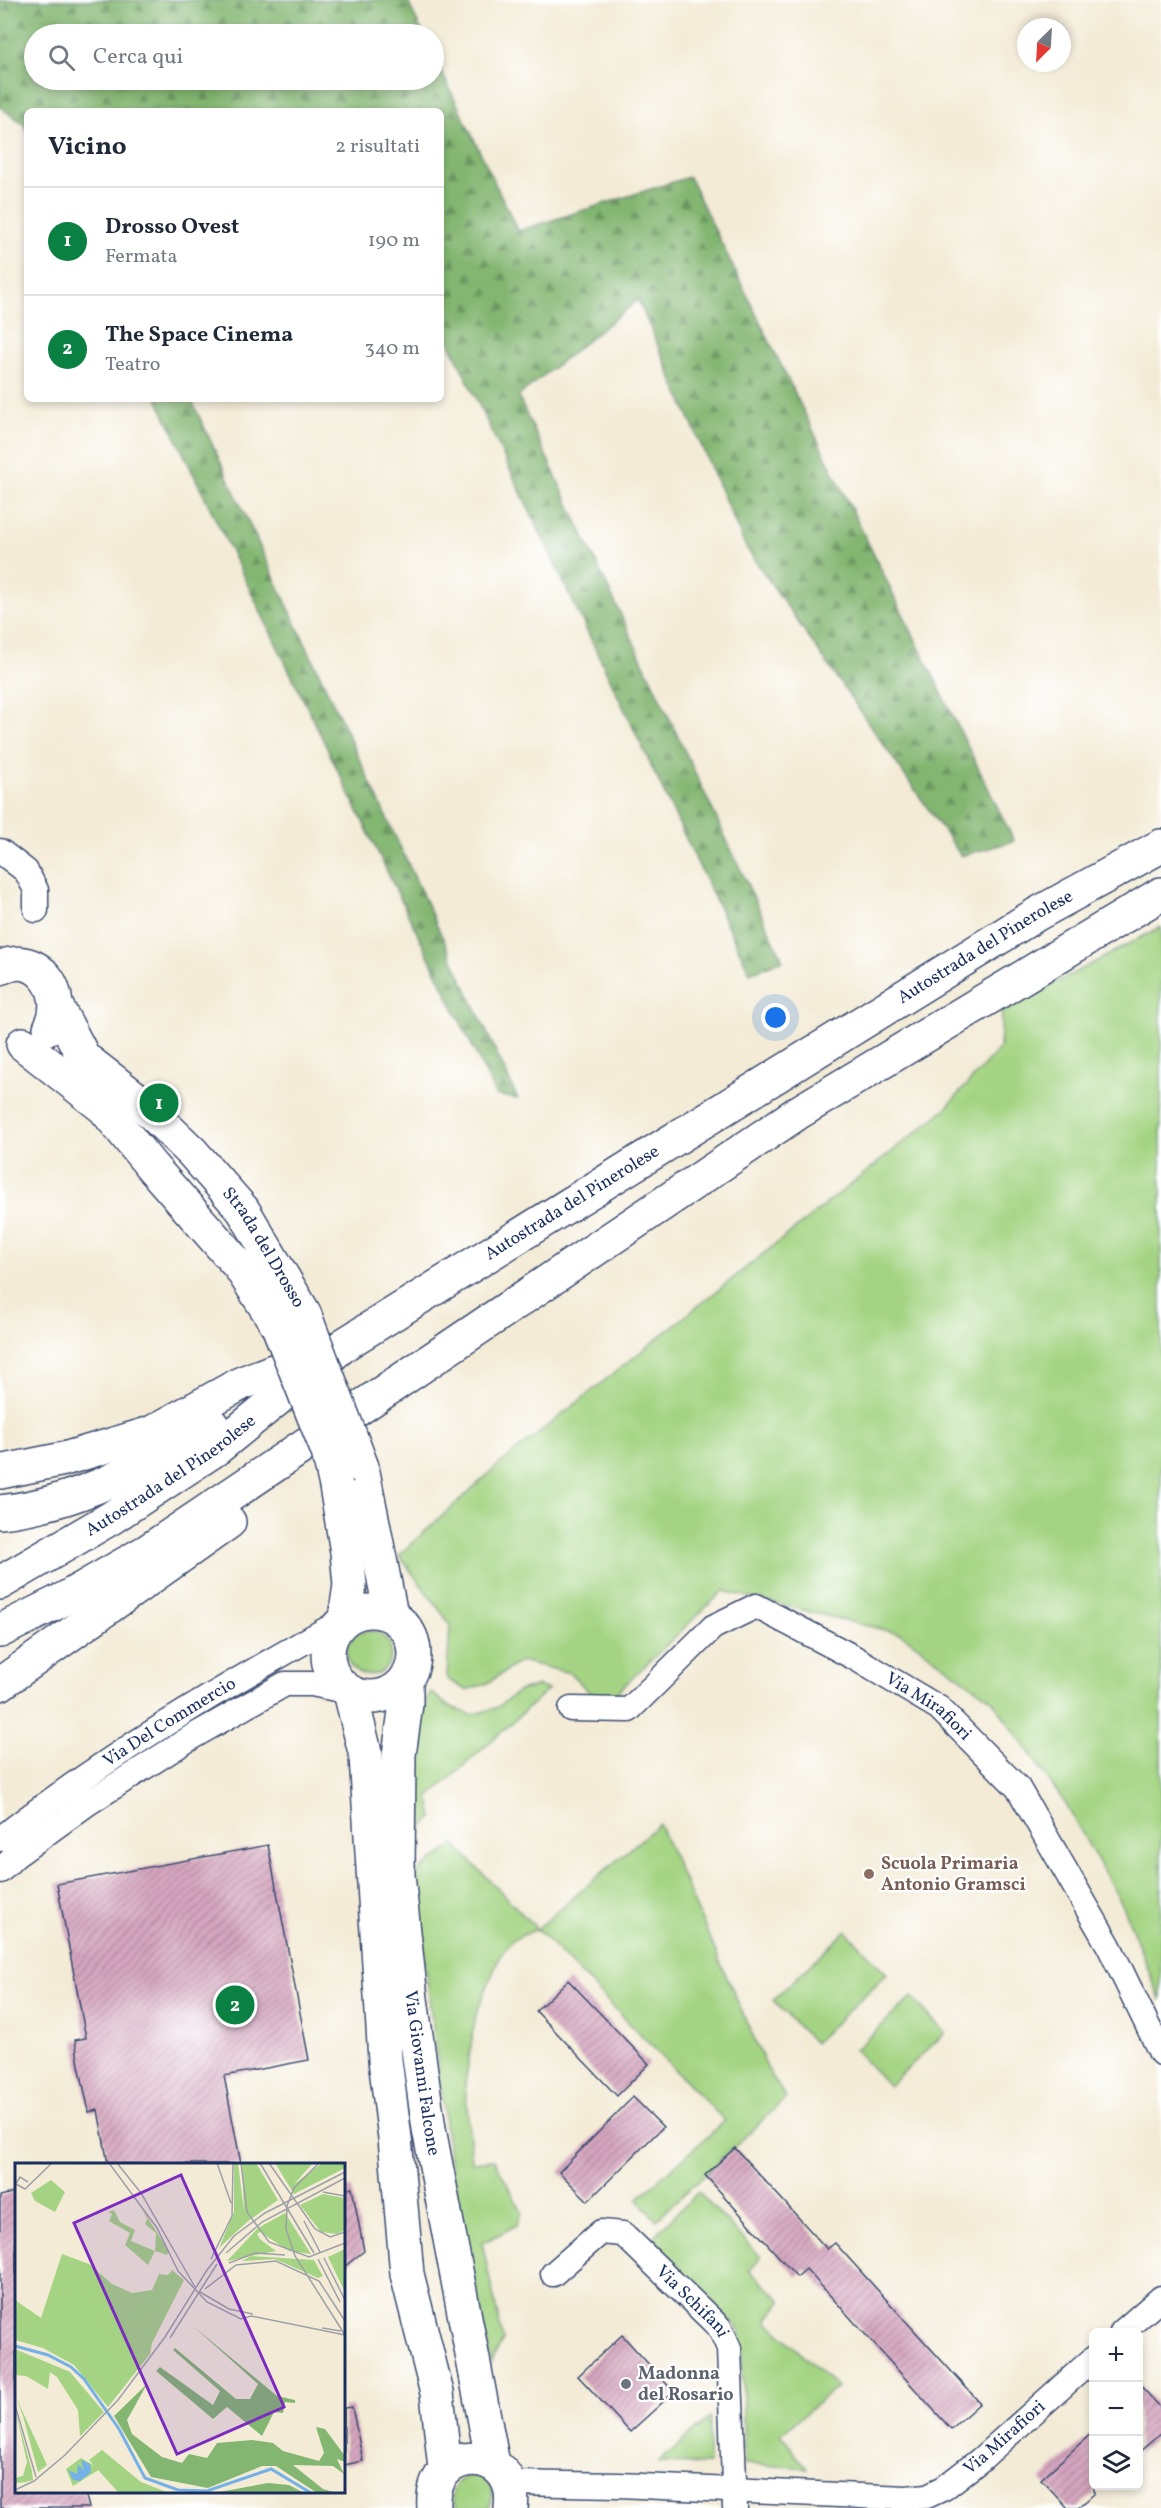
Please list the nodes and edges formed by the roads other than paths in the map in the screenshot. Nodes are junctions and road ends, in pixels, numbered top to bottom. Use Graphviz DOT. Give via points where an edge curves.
graph roads {
  1 [pos="1161,846"];
  2 [pos="0,851"];
  3 [pos="1161,894"];
  4 [pos="36,910"];
  5 [pos="2,967"];
  6 [pos="57,1006"];
  7 [pos="11,1042"];
  8 [pos="495,1318"];
  9 [pos="291,1319"];
  10 [pos="345,1344"];
  11 [pos="0,1472"];
  12 [pos="0,1512"];
  13 [pos="0,1583"];
  14 [pos="391,1615"];
  15 [pos="345,1618"];
  16 [pos="0,1631"];
  17 [pos="406,1679"];
  18 [pos="0,1684"];
  19 [pos="350,1692"];
  20 [pos="571,1710"];
  21 [pos="0,1839"];
  22 [pos="0,1871"];
  23 [pos="1161,2053"];
  24 [pos="553,2274"];
  25 [pos="1161,2298"];
  26 [pos="1127,2328"];
  27 [pos="1089,2362"];
  28 [pos="445,2469"];
  29 [pos="504,2485"];
  30 [pos="734,2499"];
  31 [pos="434,2508"];
  1 -- 10 [label="main road, Autostrada del Pinerolese" via="1037,914"];
  2 -- 4 [label="street" via="26,871 36,890"];
  3 -- 8 [label="main road" via="799,1112"];
  5 -- 6 [label="main road, Strada del Drosso" via="16,964 38,970 53,986"];
  6 -- 7 [label="main road" via="51,1027 44,1035"];
  6 -- 9 [label="main road, Strada del Drosso" via="84,1058 138,1100 192,1152 243,1210"];
  7 -- 9 [label="main road, Strada del Drosso" via="104,1108 240,1267"];
  8 -- 16 [label="main road" via="149,1550"];
  8 -- 18 [label="main road" via="161,1572"];
  9 -- 14 [label="main road, Strada del Drosso, bridge" via="363,1467"];
  9 -- 15 [label="main road, Strada del Drosso, bridge" via="336,1486 350,1585"];
  10 -- 11 [label="main road" via="242,1383 151,1433 64,1459"];
  10 -- 12 [label="main road" via="140,1468 74,1496"];
  10 -- 13 [label="main road, Autostrada del Pinerolese" via="216,1449 111,1518"];
  14 -- 15 [label="main road" via="368,1610"];
  14 -- 17 [label="main road, Via Giovanni Falcone" via="408,1630 412,1640 414,1662"];
  15 -- 19 [label="main road, Via Giovanni Falcone" via="335,1628 327,1654 337,1682"];
  15 -- 21 [label="street, Via Del Commercio" via="179,1717"];
  17 -- 19 [label="main road" via="381,1696"];
  17 -- 29 [label="main road, Via Giovanni Falcone" via="399,1755 398,1836 405,1945 429,2129"];
  19 -- 22 [label="street, Via Del Commercio" via="312,1684 285,1684 88,1803"];
  19 -- 28 [label="main road, Via Giovanni Falcone" via="366,1756 385,2060 407,2274 437,2393"];
  20 -- 23 [label="street, Via Mirafiori" via="629,1710 713,1626 756,1606 855,1658 939,1708 1018,1788 1109,1946"];
  24 -- 30 [label="street, Via Schifani" via="601,2232 622,2234 720,2328 729,2348"];
  25 -- 26 [label="street"];
  27 -- 30 [label="street, Via Mirafiori" via="980,2460 927,2496"];
  28 -- 29 [label="main road" via="460,2460 477,2458"];
  28 -- 31 [label="main road, Via Giovanni Falcone" via="434,2487"];
  29 -- 30 [label="street, Via Mirafiori"];
}
